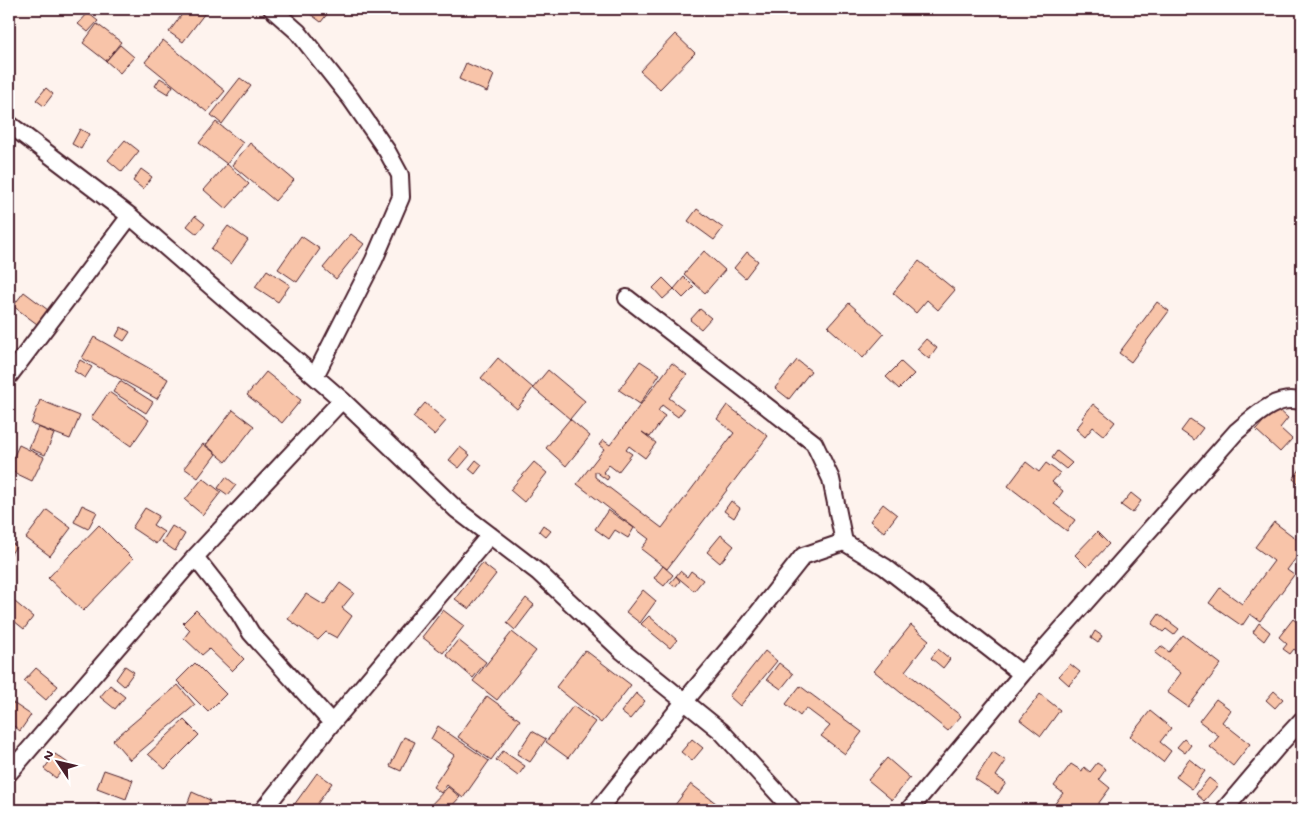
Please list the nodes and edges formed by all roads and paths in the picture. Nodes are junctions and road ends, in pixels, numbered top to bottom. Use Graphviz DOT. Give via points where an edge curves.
graph roads {
  1 [pos="272,9"];
  2 [pos="9,124"];
  3 [pos="130,216"];
  4 [pos="627,298"];
  5 [pos="9,376"];
  6 [pos="315,376"];
  7 [pos="342,400"];
  8 [pos="1302,402"];
  9 [pos="490,535"];
  10 [pos="844,542"];
  11 [pos="194,556"];
  12 [pos="1022,674"];
  13 [pos="684,702"];
  14 [pos="1302,720"];
  15 [pos="332,723"];
  16 [pos="9,773"];
  17 [pos="263,810"];
  18 [pos="598,810"];
  19 [pos="793,810"];
  20 [pos="909,810"];
  21 [pos="1224,810"];
  1 -- 6 [label="street" via="298,32 351,99 400,175 400,198 374,260"];
  2 -- 3 [label="street"];
  3 -- 5 [label="street"];
  3 -- 6 [label="street"];
  4 -- 10 [label="street" via="814,443 831,479"];
  6 -- 7 [label="street"];
  7 -- 9 [label="street" via="457,510"];
  7 -- 11 [label="street"];
  8 -- 12 [label="street" via="1292,398 1265,407 1236,432"];
  9 -- 13 [label="street" via="538,572 622,651"];
  9 -- 15 [label="street"];
  10 -- 12 [label="street" via="885,567"];
  10 -- 13 [label="street" via="803,556"];
  11 -- 15 [label="street" via="251,633"];
  11 -- 16 [label="street"];
  12 -- 20 [label="street"];
  13 -- 18 [label="street"];
  13 -- 19 [label="street" via="721,731"];
  14 -- 21 [label="street"];
  15 -- 17 [label="street"];
}
